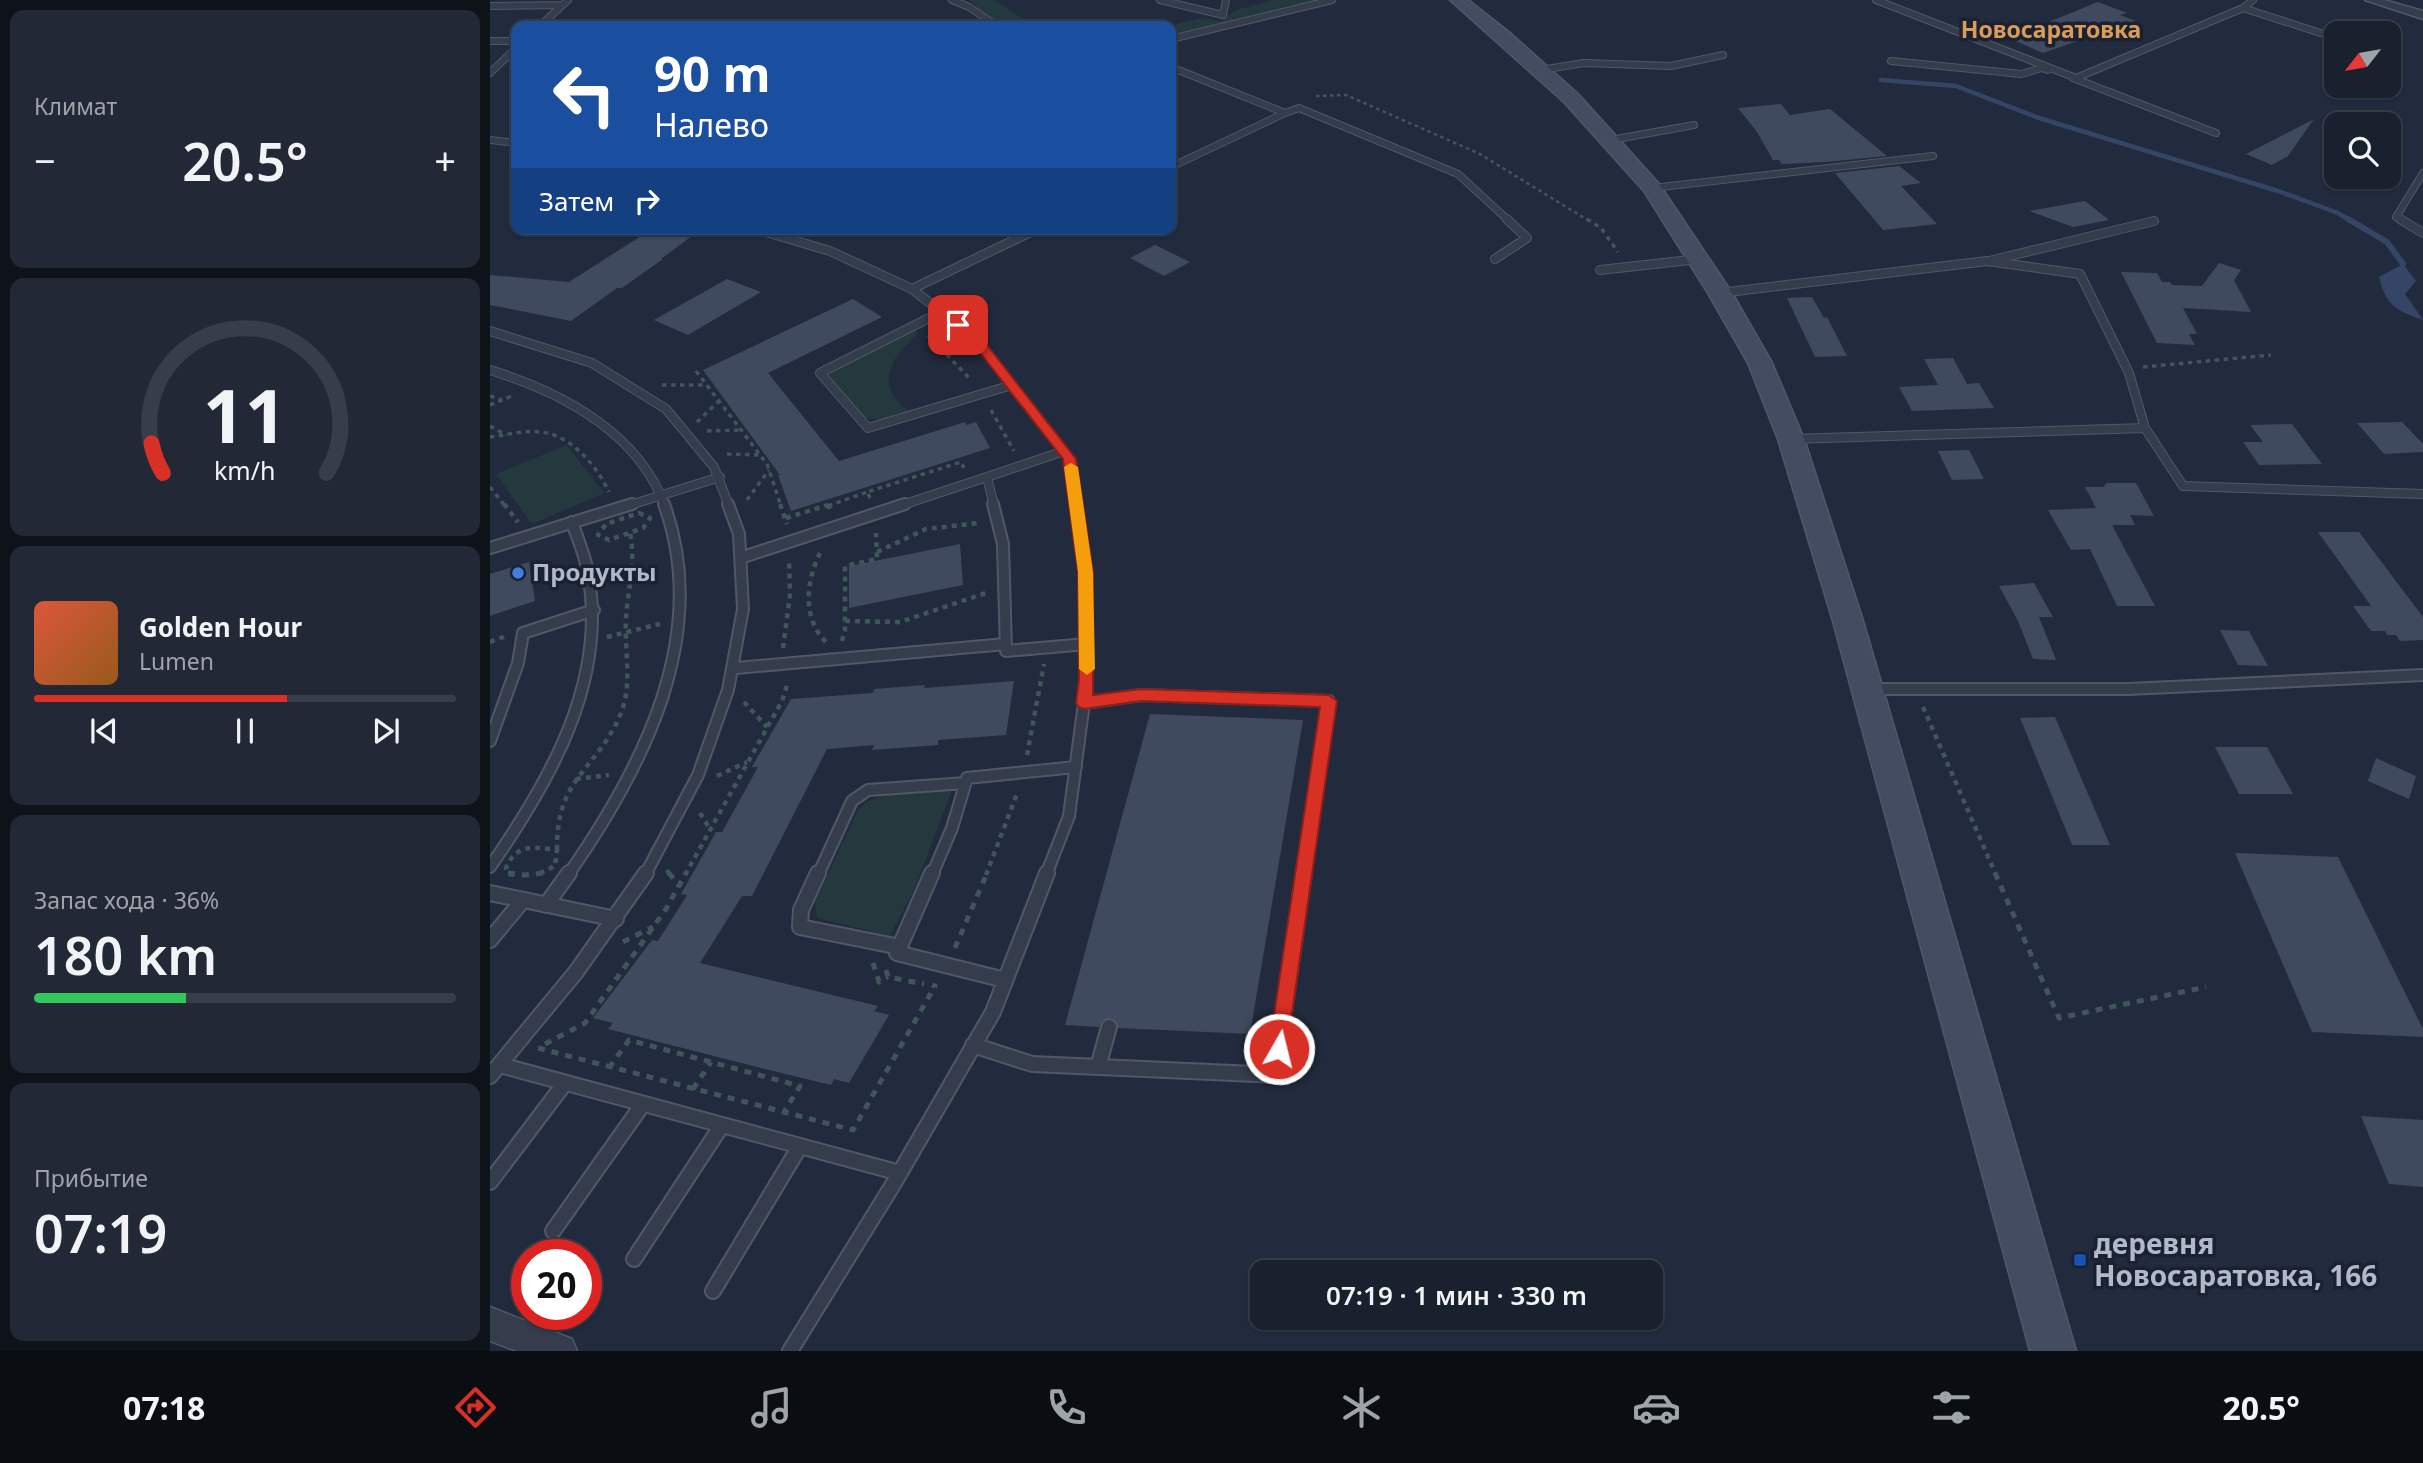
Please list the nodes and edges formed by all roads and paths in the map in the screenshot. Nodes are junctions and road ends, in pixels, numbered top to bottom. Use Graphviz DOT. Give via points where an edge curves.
graph roads {
  1 [pos="951,0"];
  2 [pos="1160,0"];
  3 [pos="1226,0"];
  4 [pos="1332,0"];
  5 [pos="1458,0"];
  6 [pos="1876,0"];
  7 [pos="2253,0"];
  8 [pos="2382,1"];
  9 [pos="565,3"];
  10 [pos="490,6"];
  11 [pos="2243,8"];
  12 [pos="2423,15"];
  13 [pos="545,21"];
  14 [pos="990,21"];
  15 [pos="2324,34"];
  16 [pos="1176,38"];
  17 [pos="511,40"];
  18 [pos="490,41"];
  19 [pos="511,53"];
  20 [pos="1723,55"];
  21 [pos="1891,61"];
  22 [pos="1176,69"];
  23 [pos="1541,70"];
  24 [pos="490,73"];
  25 [pos="2076,78"];
  26 [pos="1285,113"];
  27 [pos="1694,125"];
  28 [pos="2216,133"];
  29 [pos="490,140"];
  30 [pos="1611,140"];
  31 [pos="511,142"];
  32 [pos="1933,156"];
  33 [pos="1176,165"];
  34 [pos="2423,173"];
  35 [pos="1652,188"];
  36 [pos="2154,221"];
  37 [pos="2423,233"];
  38 [pos="776,235"];
  39 [pos="1024,235"];
  40 [pos="1495,259"];
  41 [pos="1699,259"];
  42 [pos="1987,261"];
  43 [pos="1600,270"];
  44 [pos="912,289"];
  45 [pos="1720,293"];
  46 [pos="941,312"];
  47 [pos="490,331"];
  48 [pos="2271,355"];
  49 [pos="490,370"];
  50 [pos="696,371"];
  51 [pos="2129,373"];
  52 [pos="706,385"];
  53 [pos="1012,385"];
  54 [pos="638,388"];
  55 [pos="490,396"];
  56 [pos="503,400"];
  57 [pos="719,401"];
  58 [pos="490,426"];
  59 [pos="2144,428"];
  60 [pos="741,430"];
  61 [pos="689,432"];
  62 [pos="506,435"];
  63 [pos="490,438"];
  64 [pos="1791,439"];
  65 [pos="1064,452"];
  66 [pos="706,454"];
  67 [pos="761,455"];
  68 [pos="769,470"];
  69 [pos="720,477"];
  70 [pos="987,477"];
  71 [pos="970,483"];
  72 [pos="490,487"];
  73 [pos="2423,494"];
  74 [pos="661,495"];
  75 [pos="828,505"];
  76 [pos="613,510"];
  77 [pos="735,516"];
  78 [pos="786,518"];
  79 [pos="572,522"];
  80 [pos="980,523"];
  81 [pos="630,533"];
  82 [pos="876,534"];
  83 [pos="866,536"];
  84 [pos="983,536"];
  85 [pos="524,537"];
  86 [pos="788,542"];
  87 [pos="490,548"];
  88 [pos="827,549"];
  89 [pos="743,557"];
  90 [pos="987,582"];
  91 [pos="987,593"];
  92 [pos="594,610"];
  93 [pos="678,620"];
  94 [pos="845,621"];
  95 [pos="626,632"];
  96 [pos="500,638"];
  97 [pos="592,640"];
  98 [pos="490,642"];
  99 [pos="1006,644"];
  100 [pos="1087,644"];
  101 [pos="987,646"];
  102 [pos="837,654"];
  103 [pos="780,664"];
  104 [pos="736,668"];
  105 [pos="2423,675"];
  106 [pos="731,687"];
  107 [pos="1915,688"];
  108 [pos="1866,690"];
  109 [pos="1084,703"];
  110 [pos="768,727"];
  111 [pos="490,741"];
  112 [pos="1076,767"];
  113 [pos="631,773"];
  114 [pos="575,779"];
  115 [pos="544,782"];
  116 [pos="965,783"];
  117 [pos="557,850"];
  118 [pos="490,867"];
  119 [pos="490,893"];
  120 [pos="523,900"];
  121 [pos="546,905"];
  122 [pos="616,919"];
  123 [pos="490,940"];
  124 [pos="899,950"];
  125 [pos="882,959"];
  126 [pos="888,977"];
  127 [pos="1005,980"];
  128 [pos="2206,987"];
  129 [pos="1109,1027"];
  130 [pos="522,1039"];
  131 [pos="973,1045"];
  132 [pos="711,1062"];
  133 [pos="500,1065"];
  134 [pos="1098,1067"];
  135 [pos="609,1068"];
  136 [pos="490,1076"];
  137 [pos="565,1083"];
  138 [pos="693,1089"];
  139 [pos="643,1104"];
  140 [pos="784,1112"];
  141 [pos="722,1125"];
  142 [pos="800,1146"];
  143 [pos="900,1173"];
  144 [pos="490,1182"];
  145 [pos="553,1231"];
  146 [pos="634,1259"];
  147 [pos="713,1292"];
  148 [pos="490,1324"];
  149 [pos="560,1351"];
  150 [pos="790,1351"];
  151 [pos="2053,1351"];
  1 -- 14 [label="lane"];
  2 -- 3 [label="lane" via="1223,15"];
  4 -- 16 [label="lane"];
  5 -- 23 [label="main road"];
  6 -- 25 [label="lane"];
  7 -- 11 [label="lane"];
  8 -- 12 [label="street"];
  9 -- 10 [label="lane"];
  9 -- 13 [label="lane"];
  11 -- 15 [label="lane"];
  11 -- 25 [label="lane"];
  17 -- 18 [label="lane"];
  19 -- 24 [label="lane"];
  20 -- 23 [label="lane" via="1671,66 1584,63"];
  21 -- 25 [label="lane" via="2021,74 2042,68"];
  22 -- 26 [label="lane"];
  23 -- 30 [label="main road"];
  25 -- 28 [label="lane"];
  26 -- 33 [label="lane"];
  26 -- 40 [label="lane" via="1299,108 1458,174 1527,238"];
  27 -- 30 [label="lane"];
  29 -- 31 [label="lane"];
  30 -- 35 [label="main road"];
  32 -- 35 [label="lane"];
  34 -- 37 [label="lane" via="2396,217"];
  35 -- 41 [label="main road"];
  36 -- 42 [label="lane"];
  38 -- 44 [label="lane" via="830,251"];
  39 -- 44 [label="lane"];
  41 -- 43 [label="lane"];
  41 -- 45 [label="main road"];
  42 -- 45 [label="lane"];
  42 -- 51 [label="lane" via="2080,274"];
  44 -- 46 [label="lane"];
  45 -- 64 [label="main road" via="1760,363"];
  46 -- 53 [label="lane" via="975,338"];
  46 -- 53 [label="lane" via="820,373 868,428"];
  47 -- 54 [label="lane" via="572,354"];
  48 -- 51 [label="path" via="2144,366"];
  49 -- 74 [label="lane" via="537,386 582,411 630,451"];
  50 -- 52 [label="path"];
  51 -- 59 [label="lane"];
  52 -- 54 [label="path"];
  52 -- 57 [label="path"];
  53 -- 65 [label="lane"];
  54 -- 61 [label="lane"];
  55 -- 56 [label="path"];
  57 -- 60 [label="path"];
  57 -- 61 [label="path"];
  58 -- 62 [label="path"];
  59 -- 64 [label="lane"];
  59 -- 73 [label="lane" via="2183,486"];
  60 -- 61 [label="path"];
  60 -- 67 [label="path"];
  61 -- 66 [label="lane"];
  62 -- 63 [label="path"];
  62 -- 76 [label="path" via="558,434 591,464 609,489"];
  64 -- 108 [label="main road"];
  65 -- 70 [label="lane"];
  65 -- 100 [label="lane" via="1070,459 1086,572"];
  66 -- 67 [label="path"];
  66 -- 69 [label="lane"];
  67 -- 68 [label="path"];
  68 -- 77 [label="path"];
  68 -- 78 [label="path"];
  69 -- 74 [label="lane"];
  69 -- 77 [label="lane"];
  70 -- 71 [label="lane"];
  70 -- 99 [label="lane" via="1003,544"];
  71 -- 80 [label="path"];
  71 -- 86 [label="lane"];
  72 -- 85 [label="path" via="516,517"];
  74 -- 76 [label="lane"];
  74 -- 93 [label="lane" via="680,579"];
  75 -- 78 [label="path"];
  76 -- 79 [label="lane"];
  77 -- 89 [label="lane"];
  78 -- 86 [label="path" via="791,535"];
  79 -- 85 [label="lane"];
  79 -- 92 [label="lane" via="589,567"];
  80 -- 84 [label="path"];
  80 -- 94 [label="path" via="926,529 845,566"];
  81 -- 95 [label="path" via="635,555"];
  82 -- 83 [label="path"];
  85 -- 87 [label="lane"];
  86 -- 89 [label="lane"];
  86 -- 103 [label="path" via="790,595"];
  88 -- 102 [label="path" via="818,555 810,576 810,604 813,625"];
  89 -- 104 [label="lane" via="745,595"];
  90 -- 91 [label="path"];
  91 -- 94 [label="path" via="900,622"];
  91 -- 101 [label="path"];
  92 -- 97 [label="lane"];
  92 -- 111 [label="lane" via="523,633 518,663"];
  93 -- 95 [label="path"];
  93 -- 113 [label="lane" via="672,666 659,710"];
  94 -- 102 [label="path"];
  95 -- 97 [label="path"];
  95 -- 114 [label="path" via="629,685 620,715 602,747"];
  96 -- 98 [label="path"];
  97 -- 115 [label="lane" via="577,707"];
  99 -- 100 [label="lane" via="1006,651"];
  99 -- 101 [label="lane"];
  100 -- 109 [label="lane"];
  101 -- 102 [label="lane"];
  102 -- 103 [label="lane"];
  103 -- 104 [label="lane"];
  104 -- 106 [label="lane"];
  105 -- 107 [label="lane" via="2128,689"];
  106 -- 110 [label="path"];
  106 -- 122 [label="lane" via="682,811"];
  107 -- 108 [label="lane"];
  107 -- 128 [label="path" via="2059,1018"];
  108 -- 151 [label="main road"];
  109 -- 112 [label="lane"];
  109 -- 134 [label="lane" via="1141,695 1329,701 1275,1075"];
  112 -- 116 [label="lane" via="967,778"];
  112 -- 127 [label="lane" via="1069,816"];
  113 -- 114 [label="path"];
  113 -- 121 [label="lane" via="605,820"];
  114 -- 115 [label="path"];
  114 -- 117 [label="path" via="561,803 555,827"];
  115 -- 118 [label="lane"];
  116 -- 124 [label="lane" via="952,828"];
  116 -- 124 [label="lane" via="869,790 852,801 801,910 800,927"];
  117 -- 117 [label="path" via="528,846 517,851 506,868 509,874 535,877 555,865"];
  119 -- 120 [label="lane"];
  120 -- 121 [label="lane"];
  120 -- 123 [label="lane"];
  121 -- 122 [label="lane"];
  122 -- 130 [label="lane"];
  124 -- 125 [label="path"];
  124 -- 127 [label="lane"];
  125 -- 126 [label="path"];
  125 -- 126 [label="path" via="871,956 878,982"];
  126 -- 140 [label="path" via="935,986 853,1130"];
  127 -- 131 [label="lane"];
  129 -- 134 [label="lane"];
  130 -- 133 [label="lane"];
  130 -- 135 [label="path" via="544,1051"];
  131 -- 134 [label="lane" via="1032,1064"];
  131 -- 143 [label="lane"];
  132 -- 135 [label="path" via="629,1040"];
  132 -- 138 [label="path"];
  132 -- 140 [label="path" via="800,1086"];
  133 -- 136 [label="lane"];
  133 -- 137 [label="lane"];
  135 -- 138 [label="path"];
  137 -- 139 [label="lane"];
  137 -- 144 [label="lane"];
  138 -- 140 [label="path"];
  139 -- 141 [label="lane"];
  139 -- 145 [label="lane"];
  141 -- 142 [label="lane"];
  141 -- 146 [label="lane"];
  142 -- 143 [label="lane"];
  142 -- 147 [label="lane"];
  143 -- 150 [label="lane"];
  148 -- 149 [label="street"];
}
